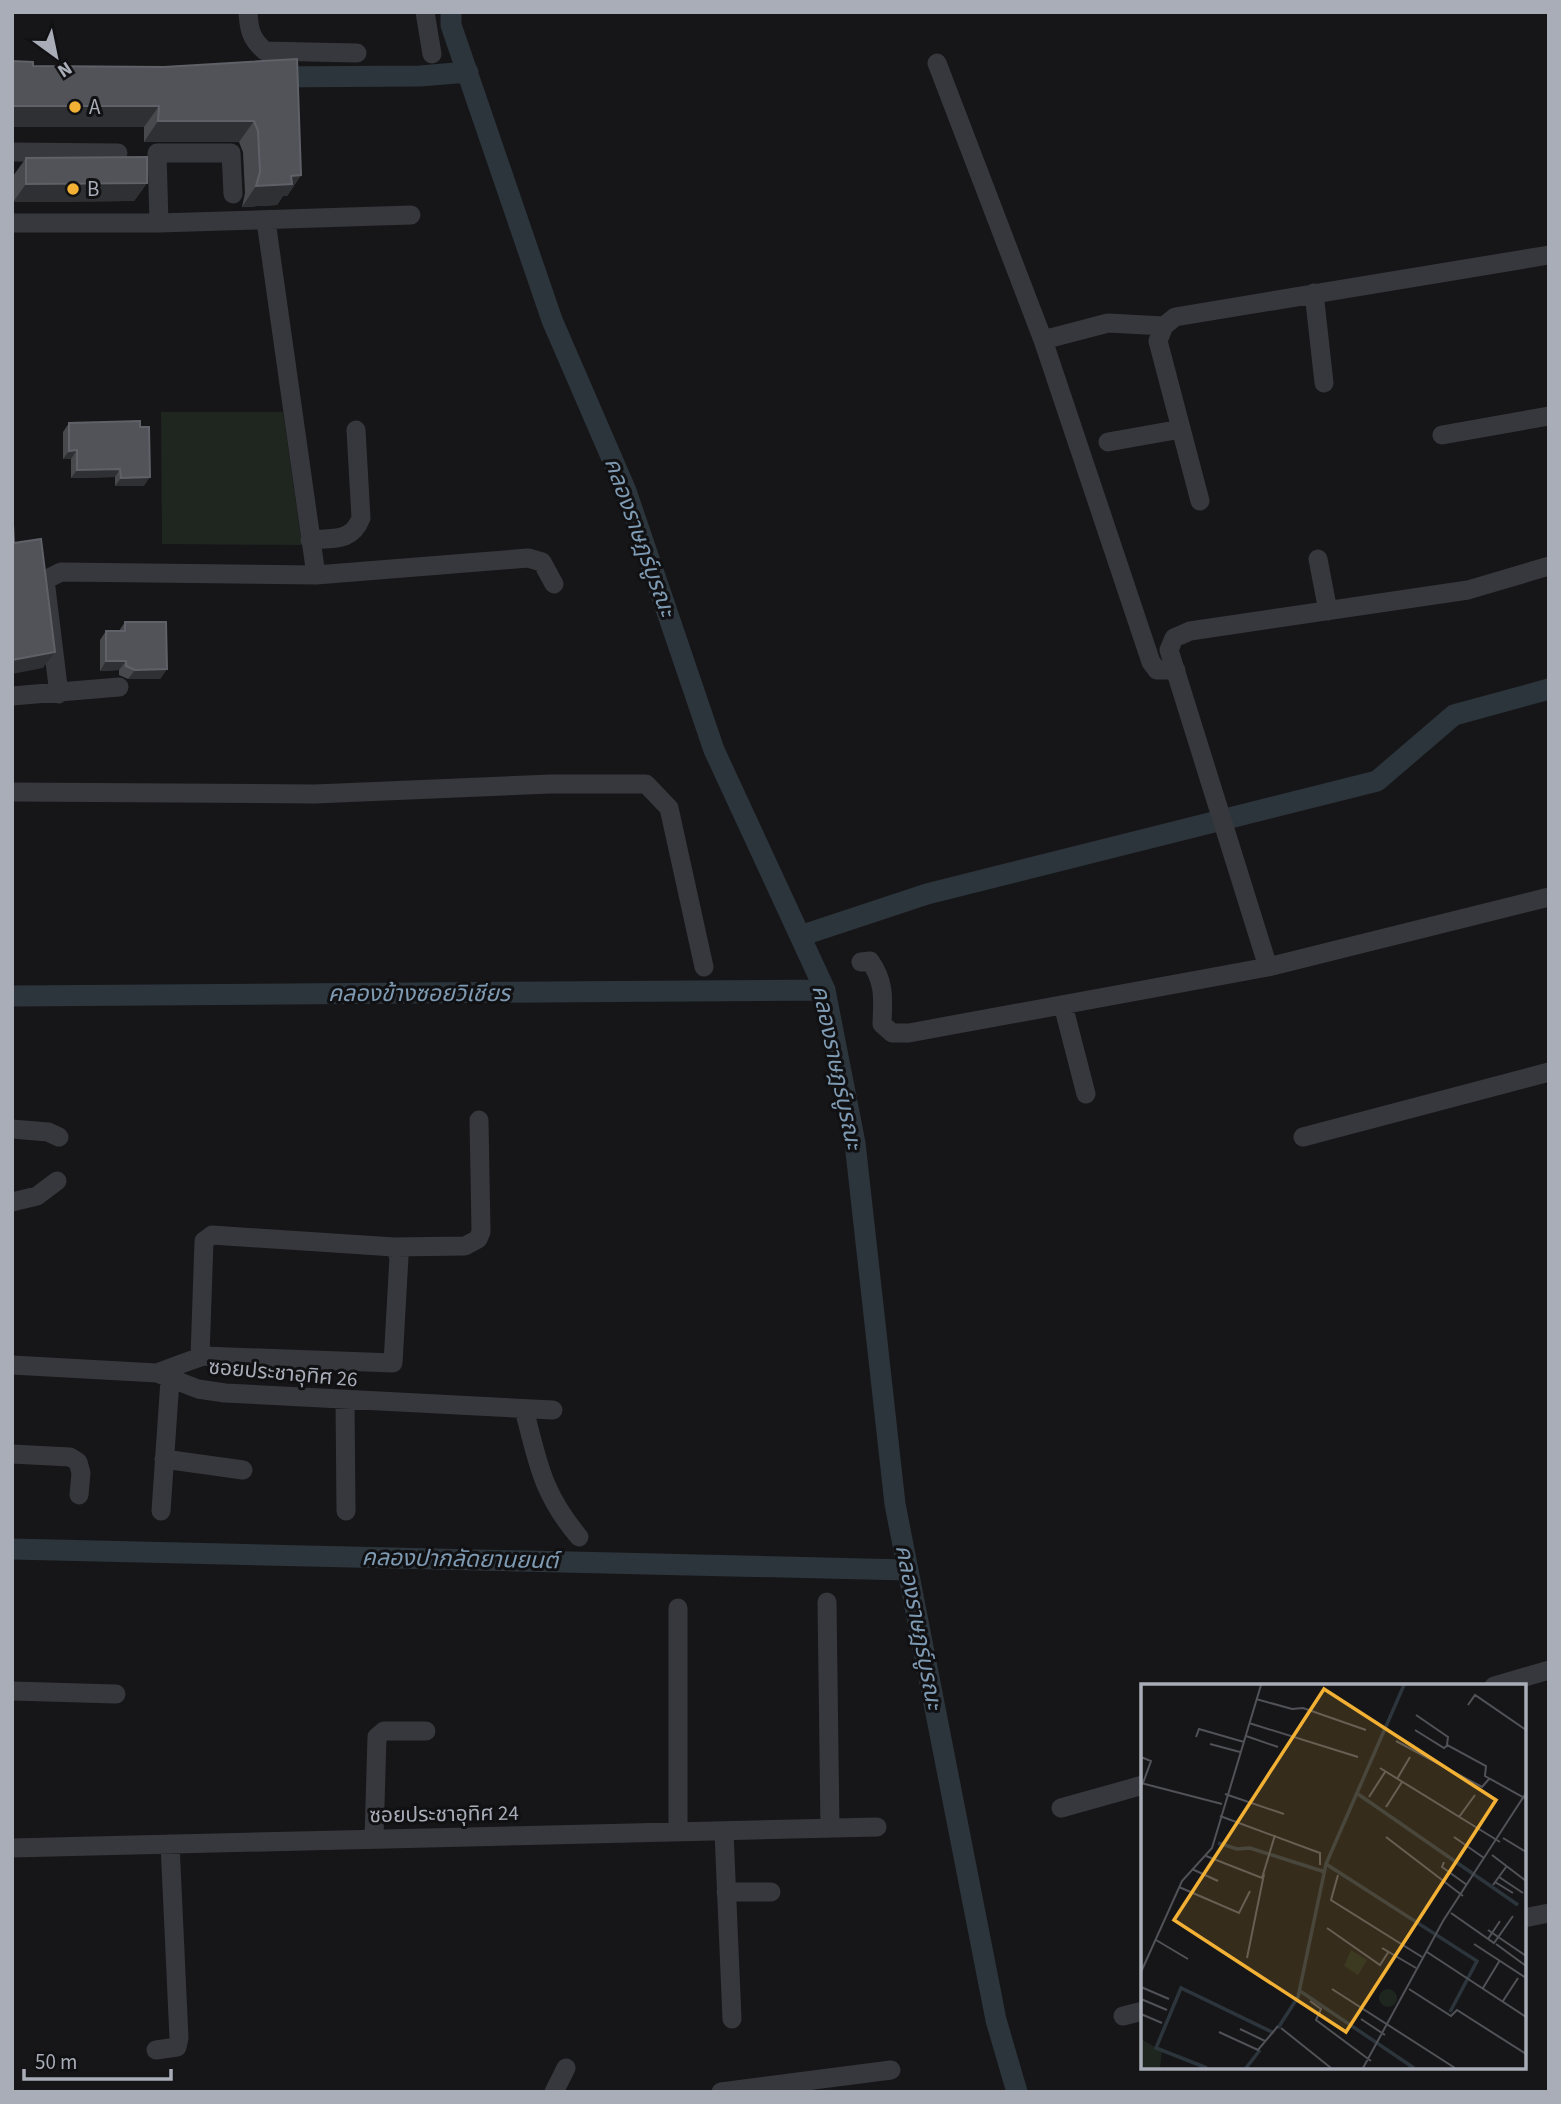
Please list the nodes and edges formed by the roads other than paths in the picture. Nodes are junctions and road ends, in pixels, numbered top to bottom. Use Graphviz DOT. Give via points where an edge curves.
graph roads {
  1 [pos="248,12"];
  2 [pos="425,12"];
  3 [pos="357,53"];
  4 [pos="432,54"];
  5 [pos="937,63"];
  6 [pos="12,152"];
  7 [pos="118,153"];
  8 [pos="233,194"];
  9 [pos="411,215"];
  10 [pos="266,220"];
  11 [pos="12,223"];
  12 [pos="159,223"];
  13 [pos="1549,255"];
  14 [pos="1314,293"];
  15 [pos="1164,326"];
  16 [pos="1042,340"];
  17 [pos="1324,383"];
  18 [pos="1549,416"];
  19 [pos="1181,429"];
  20 [pos="356,430"];
  21 [pos="1442,435"];
  22 [pos="1108,442"];
  23 [pos="1200,501"];
  24 [pos="310,540"];
  25 [pos="1318,559"];
  26 [pos="1549,566"];
  27 [pos="316,575"];
  28 [pos="554,584"];
  29 [pos="1328,611"];
  30 [pos="1176,670"];
  31 [pos="120,688"];
  32 [pos="59,694"];
  33 [pos="12,696"];
  34 [pos="12,792"];
  35 [pos="1549,897"];
  36 [pos="860,962"];
  37 [pos="704,967"];
  38 [pos="1268,967"];
  39 [pos="1063,1005"];
  40 [pos="1549,1072"];
  41 [pos="1086,1094"];
  42 [pos="479,1121"];
  43 [pos="12,1129"];
  44 [pos="59,1137"];
  45 [pos="1303,1137"];
  46 [pos="57,1181"];
  47 [pos="12,1202"];
  48 [pos="394,1247"];
  49 [pos="200,1357"];
  50 [pos="12,1365"];
  51 [pos="163,1377"];
  52 [pos="345,1401"];
  53 [pos="524,1409"];
  54 [pos="553,1410"];
  55 [pos="12,1454"];
  56 [pos="164,1459"];
  57 [pos="243,1470"];
  58 [pos="79,1495"];
  59 [pos="161,1511"];
  60 [pos="346,1511"];
  61 [pos="579,1537"];
  62 [pos="827,1602"];
  63 [pos="678,1608"];
  64 [pos="1549,1670"];
  65 [pos="1501,1684"];
  66 [pos="12,1691"];
  67 [pos="116,1694"];
  68 [pos="426,1731"];
  69 [pos="1141,1785"];
  70 [pos="1061,1808"];
  71 [pos="877,1827"];
  72 [pos="831,1828"];
  73 [pos="678,1830"];
  74 [pos="724,1832"];
  75 [pos="374,1838"];
  76 [pos="170,1844"];
  77 [pos="12,1848"];
  78 [pos="726,1892"];
  79 [pos="771,1892"];
  80 [pos="1549,1913"];
  81 [pos="1526,1918"];
  82 [pos="1141,2012"];
  83 [pos="1123,2017"];
  84 [pos="732,2020"];
  85 [pos="156,2050"];
  86 [pos="566,2068"];
  87 [pos="891,2070"];
  88 [pos="554,2092"];
  89 [pos="721,2092"];
  1 -- 3 [label="street" via="249,32 265,51"];
  2 -- 4 [label="street"];
  5 -- 16 [label="street"];
  6 -- 7 [label="street"];
  8 -- 12 [label="street" via="231,153 157,153"];
  9 -- 10 [label="street"];
  10 -- 12 [label="street"];
  10 -- 24 [label="street"];
  11 -- 12 [label="street"];
  13 -- 14 [label="street"];
  14 -- 15 [label="street" via="1175,317"];
  14 -- 17 [label="street"];
  15 -- 16 [label="street" via="1108,323"];
  15 -- 19 [label="street" via="1158,341"];
  16 -- 30 [label="street" via="1151,662 1157,670"];
  18 -- 21 [label="street"];
  19 -- 22 [label="street"];
  19 -- 23 [label="street"];
  20 -- 24 [label="street" via="361,518 356,531 349,537"];
  24 -- 27 [label="street"];
  25 -- 29 [label="street"];
  26 -- 29 [label="street" via="1468,590"];
  27 -- 28 [label="street" via="528,558 542,562"];
  27 -- 32 [label="street" via="61,572 45,580"];
  29 -- 30 [label="street" via="1190,631 1174,638 1169,650"];
  30 -- 38 [label="street"];
  31 -- 32 [label="street"];
  32 -- 33 [label="street"];
  34 -- 37 [label="street" via="316,794 646,784 668,808"];
  35 -- 38 [label="street"];
  36 -- 39 [label="street" via="870,961 879,974 882,1024 892,1033"];
  38 -- 39 [label="street"];
  39 -- 41 [label="street"];
  40 -- 45 [label="street"];
  42 -- 48 [label="street" via="478,1239 465,1246"];
  43 -- 44 [label="street"];
  46 -- 47 [label="street" via="37,1196"];
  48 -- 49 [label="street" via="212,1236 204,1241 201,1259"];
  48 -- 49 [label="street" via="400,1272 393,1363"];
  49 -- 51 [label="street"];
  50 -- 51 [label="street, ซอยประชาอุทิศ 26"];
  51 -- 52 [label="street, ซอยประชาอุทิศ 26" via="225,1393"];
  51 -- 56 [label="street"];
  52 -- 53 [label="street, ซอยประชาอุทิศ 26"];
  52 -- 60 [label="street"];
  53 -- 54 [label="street, ซอยประชาอุทิศ 26"];
  53 -- 61 [label="street" via="540,1472 556,1509"];
  55 -- 58 [label="street" via="70,1457 78,1462 81,1473"];
  56 -- 57 [label="street"];
  56 -- 59 [label="street"];
  62 -- 72 [label="street"];
  63 -- 73 [label="street"];
  64 -- 65 [label="street"];
  66 -- 67 [label="street"];
  68 -- 75 [label="street" via="384,1731 377,1737"];
  69 -- 70 [label="street"];
  71 -- 72 [label="street, ซอยประชาอุทิศ 24"];
  72 -- 74 [label="street, ซอยประชาอุทิศ 24"];
  73 -- 74 [label="street, ซอยประชาอุทิศ 24"];
  73 -- 75 [label="street, ซอยประชาอุทิศ 24"];
  74 -- 78 [label="street"];
  75 -- 76 [label="street, ซอยประชาอุทิศ 24"];
  76 -- 77 [label="street, ซอยประชาอุทิศ 24"];
  76 -- 85 [label="street" via="179,2038 177,2047"];
  78 -- 79 [label="street"];
  78 -- 84 [label="street"];
  80 -- 81 [label="street"];
  82 -- 83 [label="street"];
  86 -- 88 [label="street"];
  87 -- 89 [label="street"];
}
